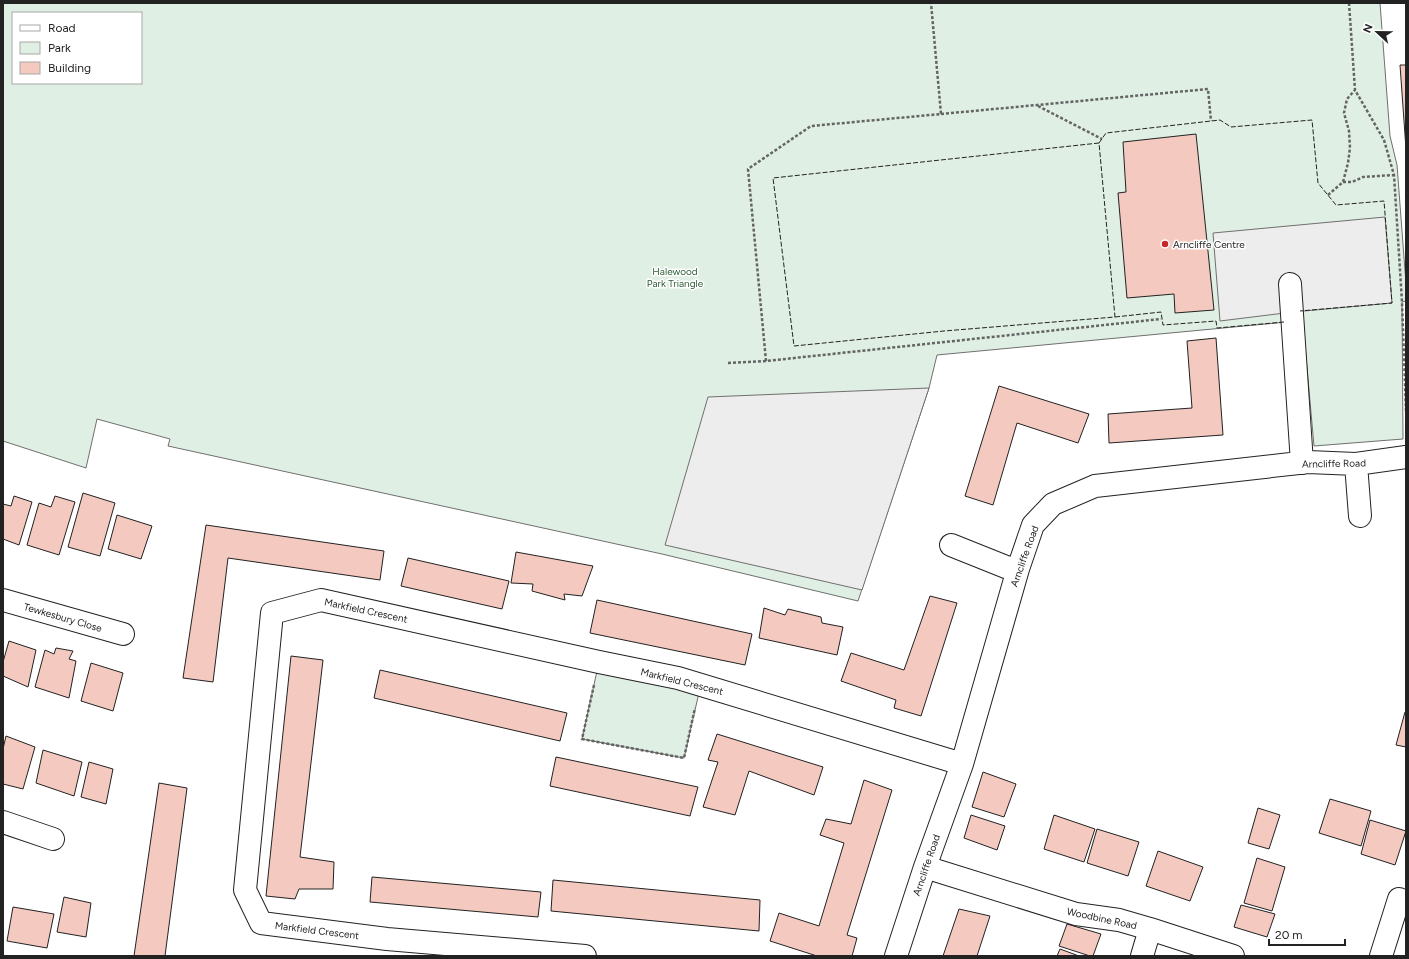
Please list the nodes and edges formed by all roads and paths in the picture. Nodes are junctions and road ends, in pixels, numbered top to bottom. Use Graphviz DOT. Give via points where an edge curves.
graph roads {
  1 [pos="931,3"];
  2 [pos="1349,3"];
  3 [pos="1355,90"];
  4 [pos="1037,105"];
  5 [pos="940,114"];
  6 [pos="1211,121"];
  7 [pos="1102,139"];
  8 [pos="1394,175"];
  9 [pos="1343,182"];
  10 [pos="1328,195"];
  11 [pos="1290,284"];
  12 [pos="1161,319"];
  13 [pos="766,361"];
  14 [pos="728,363"];
  15 [pos="1406,411"];
  16 [pos="1406,457"];
  17 [pos="1302,463"];
  18 [pos="1356,464"];
  19 [pos="1360,516"];
  20 [pos="951,545"];
  21 [pos="1018,569"];
  22 [pos="3,600"];
  23 [pos="123,634"];
  24 [pos="600,662"];
  25 [pos="701,684"];
  26 [pos="962,764"];
  27 [pos="3,822"];
  28 [pos="53,839"];
  29 [pos="925,867"];
  30 [pos="1399,899"];
  31 [pos="1150,929"];
  32 [pos="585,956"];
  33 [pos="896,956"];
  34 [pos="1142,956"];
  35 [pos="1233,956"];
  36 [pos="1381,956"];
  1 -- 5 [label="path"];
  2 -- 3 [label="path"];
  3 -- 8 [label="path" via="1384,140"];
  3 -- 9 [label="path" via="1347,99 1344,113 1350,148"];
  4 -- 5 [label="path"];
  4 -- 6 [label="path" via="1208,89"];
  4 -- 7 [label="path"];
  5 -- 13 [label="path" via="811,126 748,168"];
  8 -- 9 [label="path" via="1363,177 1352,182"];
  8 -- 15 [label="path"];
  9 -- 10 [label="path"];
  11 -- 17 [label="street"];
  12 -- 13 [label="path"];
  13 -- 14 [label="path"];
  16 -- 18 [label="street, Arncliffe Road"];
  17 -- 18 [label="street, Arncliffe Road"];
  17 -- 21 [label="street, Arncliffe Road" via="1095,486 1053,504 1032,525"];
  18 -- 19 [label="street"];
  20 -- 21 [label="street" via="1006,567"];
  21 -- 26 [label="street, Arncliffe Road"];
  22 -- 23 [label="street, Tewkesbury Close"];
  24 -- 25 [label="street, Markfield Crescent"];
  24 -- 25 [label="path" via="582,739 684,758"];
  24 -- 32 [label="street, Markfield Crescent" via="321,600 272,613 246,890 262,923 387,939"];
  25 -- 26 [label="street, Markfield Crescent"];
  26 -- 29 [label="street, Arncliffe Road"];
  27 -- 28 [label="street"];
  29 -- 31 [label="street, Woodbine Road" via="1076,914 1119,920"];
  29 -- 33 [label="street, Arncliffe Road"];
  30 -- 36 [label="street"];
  31 -- 34 [label="street"];
  31 -- 35 [label="street, Woodbine Road"];
}
